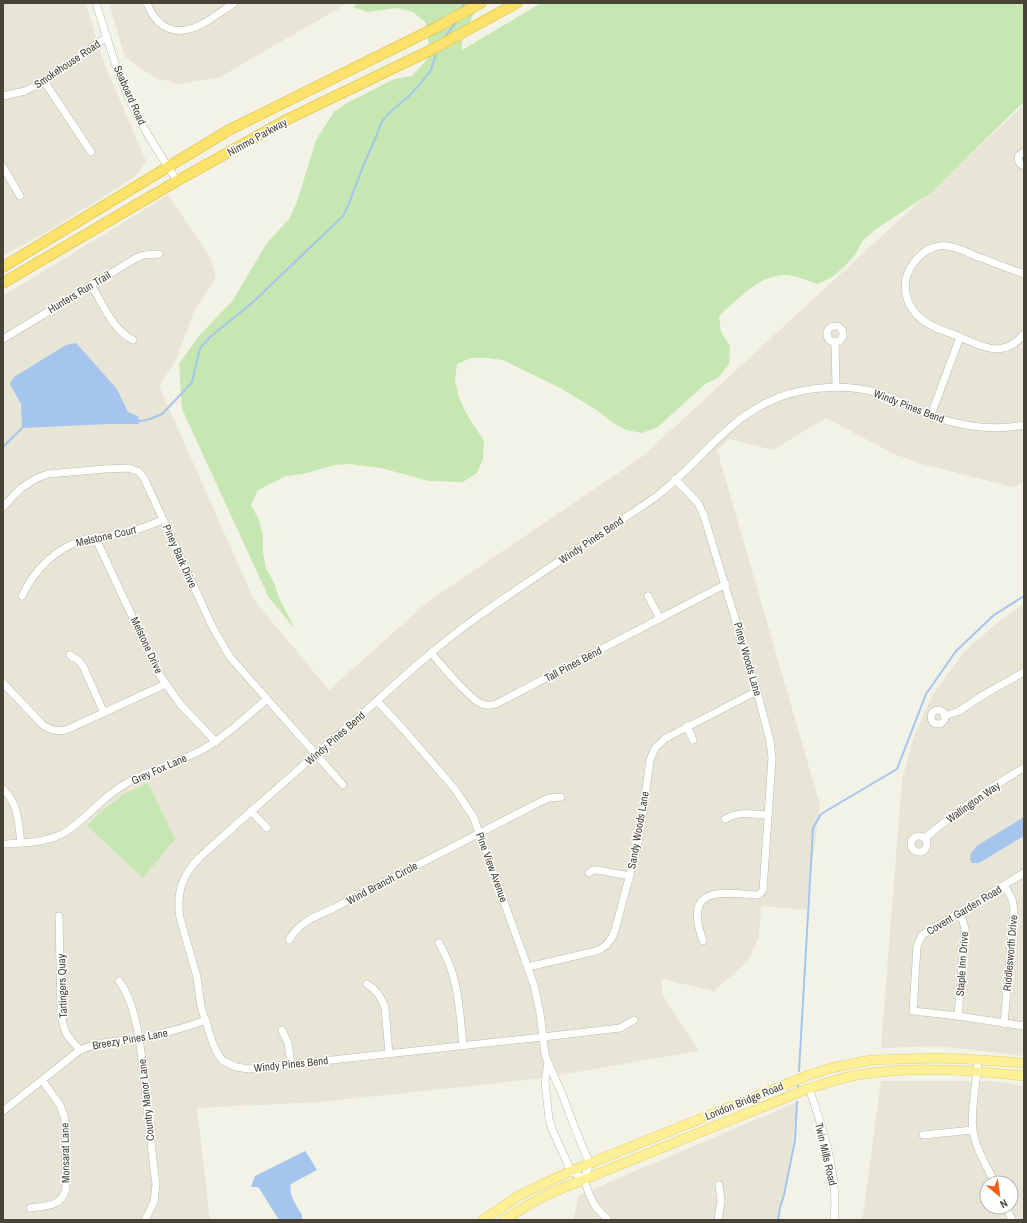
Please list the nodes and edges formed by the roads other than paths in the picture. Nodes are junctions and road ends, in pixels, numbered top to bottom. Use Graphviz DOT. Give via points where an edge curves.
graph roads {
  1 [pos="96,3"];
  2 [pos="147,3"];
  3 [pos="234,3"];
  4 [pos="481,3"];
  5 [pos="517,3"];
  6 [pos="107,37"];
  7 [pos="44,81"];
  8 [pos="3,96"];
  9 [pos="91,152"];
  10 [pos="1024,152"];
  11 [pos="168,166"];
  12 [pos="1024,166"];
  13 [pos="3,167"];
  14 [pos="177,181"];
  15 [pos="20,196"];
  16 [pos="159,254"];
  17 [pos="3,267"];
  18 [pos="1024,274"];
  19 [pos="3,283"];
  20 [pos="91,285"];
  21 [pos="1024,334"];
  22 [pos="960,337"];
  23 [pos="3,339"];
  24 [pos="133,340"];
  25 [pos="835,342"];
  26 [pos="836,387"];
  27 [pos="931,415"];
  28 [pos="1024,425"];
  29 [pos="675,479"];
  30 [pos="3,507"];
  31 [pos="163,520"];
  32 [pos="95,537"];
  33 [pos="726,584"];
  34 [pos="22,596"];
  35 [pos="648,596"];
  36 [pos="660,619"];
  37 [pos="431,653"];
  38 [pos="70,655"];
  39 [pos="1024,672"];
  40 [pos="3,683"];
  41 [pos="166,684"];
  42 [pos="758,691"];
  43 [pos="267,698"];
  44 [pos="377,701"];
  45 [pos="104,713"];
  46 [pos="945,716"];
  47 [pos="687,726"];
  48 [pos="693,740"];
  49 [pos="216,742"];
  50 [pos="316,754"];
  51 [pos="1024,768"];
  52 [pos="343,785"];
  53 [pos="3,789"];
  54 [pos="561,797"];
  55 [pos="252,811"];
  56 [pos="768,815"];
  57 [pos="726,819"];
  58 [pos="267,828"];
  59 [pos="480,832"];
  60 [pos="925,838"];
  61 [pos="21,843"];
  62 [pos="3,844"];
  63 [pos="589,873"];
  64 [pos="1024,873"];
  65 [pos="630,876"];
  66 [pos="1004,885"];
  67 [pos="959,912"];
  68 [pos="59,916"];
  69 [pos="289,940"];
  70 [pos="703,941"];
  71 [pos="439,943"];
  72 [pos="528,967"];
  73 [pos="119,981"];
  74 [pos="367,984"];
  75 [pos="958,1016"];
  76 [pos="206,1020"];
  77 [pos="634,1020"];
  78 [pos="1004,1024"];
  79 [pos="1024,1026"];
  80 [pos="282,1030"];
  81 [pos="543,1037"];
  82 [pos="139,1039"];
  83 [pos="463,1045"];
  84 [pos="80,1050"];
  85 [pos="389,1053"];
  86 [pos="978,1060"];
  87 [pos="548,1063"];
  88 [pos="1024,1063"];
  89 [pos="291,1064"];
  90 [pos="977,1071"];
  91 [pos="1024,1076"];
  92 [pos="42,1080"];
  93 [pos="808,1088"];
  94 [pos="3,1111"];
  95 [pos="973,1130"];
  96 [pos="923,1135"];
  97 [pos="590,1163"];
  98 [pos="571,1171"];
  99 [pos="991,1175"];
  100 [pos="584,1179"];
  101 [pos="719,1185"];
  102 [pos="30,1208"];
  103 [pos="145,1220"];
  104 [pos="483,1220"];
  105 [pos="504,1220"];
  106 [pos="608,1220"];
  107 [pos="718,1220"];
  108 [pos="834,1220"];
  1 -- 6 [label="street, Seaboard Road"];
  2 -- 3 [label="street" via="152,14 162,25 174,30 193,28 202,24"];
  4 -- 11 [label="highway, Nimmo Parkway" via="440,26 229,130"];
  5 -- 14 [label="highway, Nimmo Parkway" via="433,49 284,122"];
  6 -- 7 [label="street, Smokehouse Road"];
  6 -- 11 [label="street, Seaboard Road" via="117,69 141,123"];
  7 -- 8 [label="street, Smokehouse Road" via="25,91"];
  7 -- 9 [label="street"];
  10 -- 12 [label="street" via="1018,157"];
  11 -- 14 [label="street, Seaboard Road"];
  11 -- 17 [label="highway, Nimmo Parkway"];
  13 -- 15 [label="street"];
  14 -- 19 [label="highway, Nimmo Parkway"];
  16 -- 20 [label="street, Hunters Run Trail" via="136,258"];
  18 -- 22 [label="street" via="952,247 934,247 922,254 903,275 907,297 915,312 927,322"];
  20 -- 23 [label="street, Hunters Run Trail"];
  20 -- 24 [label="street" via="116,326"];
  21 -- 22 [label="street" via="1010,346 995,349"];
  22 -- 27 [label="street"];
  25 -- 26 [label="street"];
  26 -- 27 [label="street, Windy Pines Bend" via="877,393"];
  26 -- 29 [label="street, Windy Pines Bend" via="799,391 754,409 735,423"];
  27 -- 28 [label="street, Windy Pines Bend" via="969,426 1008,428"];
  29 -- 33 [label="street, Piney Woods Lane" via="702,510"];
  29 -- 37 [label="street, Windy Pines Bend" via="649,501 475,618"];
  30 -- 31 [label="street, Piney Bark Drive" via="21,488 44,475 129,468 139,472 144,478"];
  31 -- 32 [label="street, Melstone Court" via="129,532"];
  31 -- 43 [label="street, Piney Bark Drive" via="213,628 230,657"];
  32 -- 34 [label="street, Melstone Court" via="76,542 53,556 36,572"];
  32 -- 41 [label="street, Melstone Drive"];
  33 -- 36 [label="street, Tall Pines Bend"];
  33 -- 42 [label="street, Piney Woods Lane"];
  35 -- 36 [label="street"];
  36 -- 37 [label="street, Tall Pines Bend" via="493,705 482,704 471,697"];
  37 -- 44 [label="street, Windy Pines Bend"];
  38 -- 45 [label="street" via="83,666"];
  39 -- 46 [label="street" via="959,711"];
  40 -- 45 [label="street" via="43,725 52,730 66,730"];
  41 -- 45 [label="street"];
  41 -- 49 [label="street, Melstone Drive" via="189,714"];
  42 -- 47 [label="street, Sandy Woods Lane"];
  42 -- 56 [label="street, Piney Woods Lane" via="768,728 772,758"];
  43 -- 49 [label="street, Grey Fox Lane"];
  43 -- 50 [label="street, Piney Bark Drive"];
  44 -- 50 [label="street, Windy Pines Bend"];
  44 -- 59 [label="street, Pine View Avenue" via="454,788 474,816"];
  47 -- 48 [label="street"];
  47 -- 65 [label="street, Sandy Woods Lane" via="666,738 652,754 641,827"];
  49 -- 61 [label="street, Grey Fox Lane" via="129,781 98,804 75,826 60,835"];
  50 -- 52 [label="street, Piney Bark Drive"];
  50 -- 55 [label="street, Windy Pines Bend"];
  51 -- 60 [label="street, Wallington Way" via="989,789"];
  53 -- 61 [label="street" via="16,809"];
  54 -- 59 [label="street, Wind Branch Circle" via="542,801"];
  55 -- 58 [label="street"];
  55 -- 76 [label="street, Windy Pines Bend" via="200,856 187,872 180,891 180,918"];
  56 -- 57 [label="street" via="740,813"];
  56 -- 70 [label="street, Piney Woods Lane" via="763,890 757,895 719,893 703,900 697,917"];
  59 -- 69 [label="street, Wind Branch Circle" via="304,922"];
  59 -- 72 [label="street, Pine View Avenue"];
  61 -- 62 [label="street, Grey Fox Lane"];
  63 -- 65 [label="street" via="597,870"];
  64 -- 66 [label="street, Covent Garden Road"];
  65 -- 72 [label="street, Sandy Woods Lane" via="613,937 606,946 596,951"];
  66 -- 67 [label="street, Covent Garden Road"];
  66 -- 78 [label="street, Riddlesworth Drive" via="1012,899 1014,910"];
  67 -- 75 [label="street, Staple Inn Drive" via="965,929"];
  67 -- 75 [label="street, Covent Garden Road" via="922,935 917,946 913,1011"];
  68 -- 84 [label="street, Tartingers Quay" via="63,1027"];
  71 -- 83 [label="street" via="455,980"];
  72 -- 81 [label="street, Pine View Avenue" via="538,999"];
  73 -- 82 [label="street, Country Manor Lane" via="127,993"];
  74 -- 85 [label="street" via="375,989 383,1001"];
  75 -- 78 [label="street, Covent Garden Road"];
  76 -- 82 [label="street, Breezy Pines Lane" via="172,1032"];
  76 -- 89 [label="street, Windy Pines Bend" via="218,1054 229,1064 249,1069"];
  77 -- 81 [label="street, Windy Pines Bend" via="620,1028"];
  78 -- 79 [label="street, Covent Garden Road"];
  80 -- 89 [label="street" via="288,1043"];
  81 -- 83 [label="street, Windy Pines Bend"];
  81 -- 87 [label="street, Pine View Avenue"];
  82 -- 84 [label="street, Breezy Pines Lane" via="97,1044"];
  82 -- 103 [label="street, Country Manor Lane" via="156,1184 154,1202"];
  83 -- 85 [label="street, Windy Pines Bend"];
  84 -- 92 [label="street, Breezy Pines Lane"];
  85 -- 89 [label="street, Windy Pines Bend"];
  86 -- 88 [label="main road, London Bridge Road"];
  86 -- 90 [label="street"];
  86 -- 97 [label="main road, London Bridge Road" via="871,1060 831,1068"];
  87 -- 97 [label="street, Pine View Avenue"];
  87 -- 98 [label="street, Pine View Avenue" via="545,1082 549,1119"];
  90 -- 91 [label="main road, London Bridge Road"];
  90 -- 93 [label="main road, London Bridge Road" via="884,1072 848,1077"];
  90 -- 95 [label="street"];
  92 -- 94 [label="street, Breezy Pines Lane"];
  92 -- 102 [label="street, Monsarat Lane" via="60,1105 65,1119 66,1188 62,1198 55,1204"];
  93 -- 100 [label="main road, London Bridge Road"];
  93 -- 108 [label="street, Twin Mills Road" via="833,1174"];
  95 -- 96 [label="street"];
  95 -- 99 [label="street"];
  97 -- 98 [label="main road, London Bridge Road"];
  97 -- 100 [label="street"];
  98 -- 100 [label="street"];
  98 -- 104 [label="main road, London Bridge Road" via="520,1195"];
  100 -- 105 [label="main road, London Bridge Road" via="552,1192"];
  100 -- 106 [label="street" via="595,1206"];
  101 -- 107 [label="street" via="722,1201"];
}
